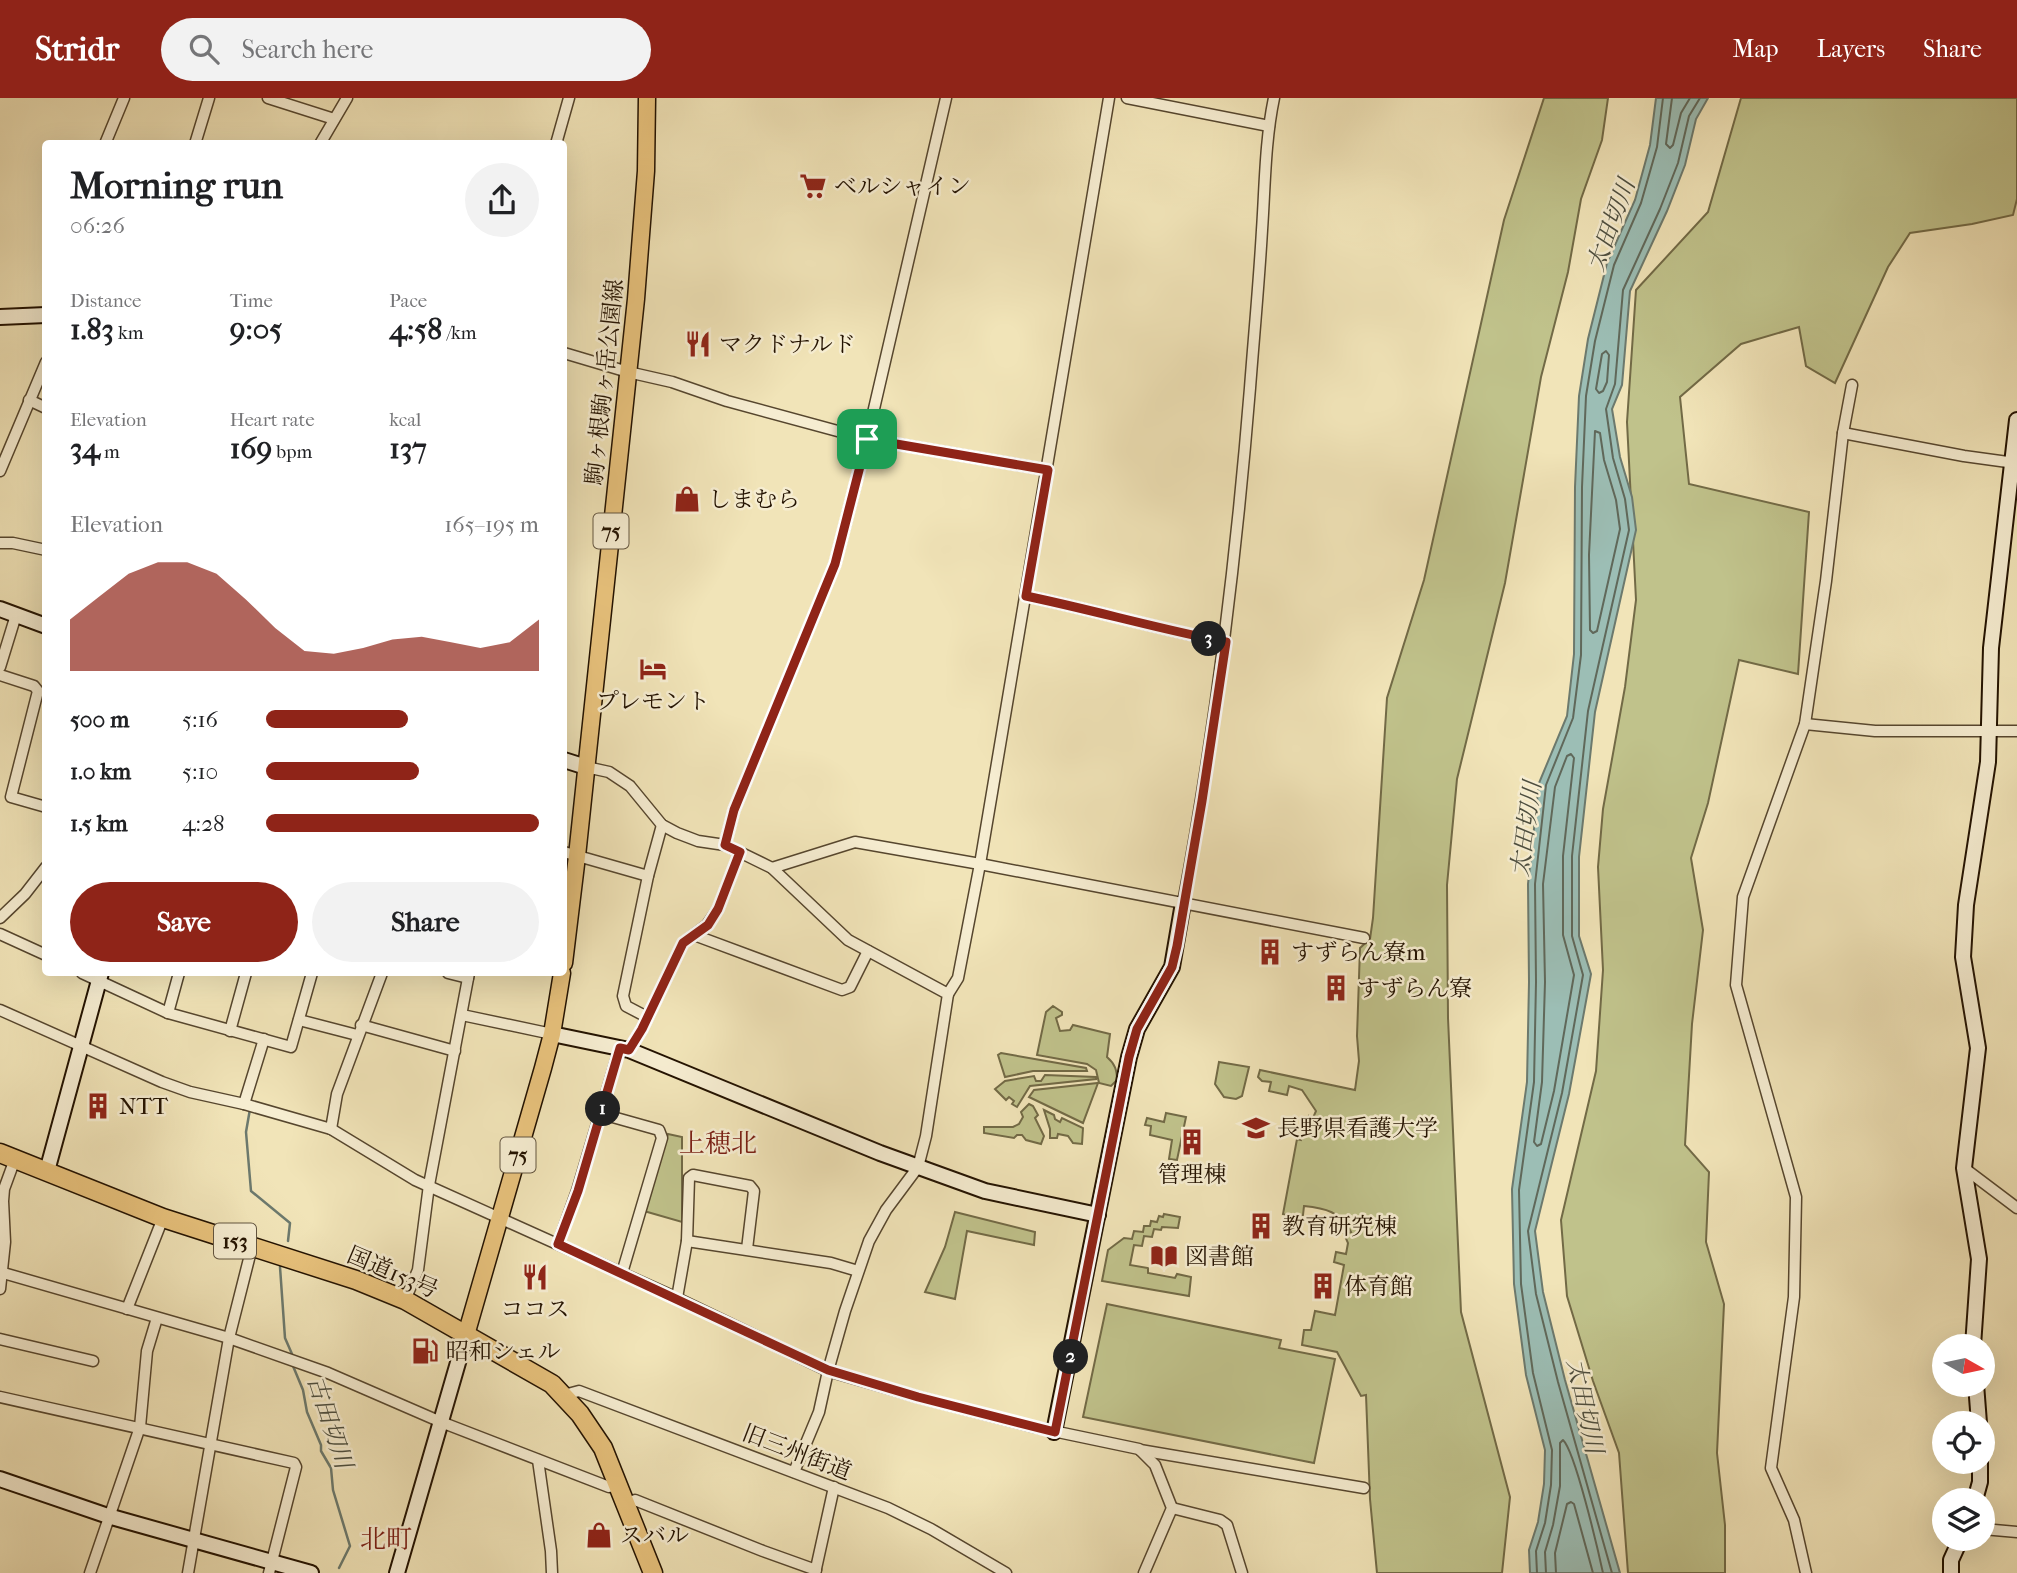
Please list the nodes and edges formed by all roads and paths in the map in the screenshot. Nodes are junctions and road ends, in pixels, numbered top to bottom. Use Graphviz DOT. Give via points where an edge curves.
graph roads {
  1 [pos="124,98"];
  2 [pos="209,98"];
  3 [pos="268,98"];
  4 [pos="347,98"];
  5 [pos="569,98"];
  6 [pos="647,98"];
  7 [pos="946,98"];
  8 [pos="1109,98"];
  9 [pos="1127,98"];
  10 [pos="1275,98"];
  11 [pos="334,119"];
  12 [pos="1269,126"];
  13 [pos="107,140"];
  14 [pos="196,140"];
  15 [pos="322,140"];
  16 [pos="557,140"];
  17 [pos="42,315"];
  18 [pos="0,317"];
  19 [pos="567,354"];
  20 [pos="42,371"];
  21 [pos="628,372"];
  22 [pos="1852,385"];
  23 [pos="29,400"];
  24 [pos="42,406"];
  25 [pos="2017,421"];
  26 [pos="1843,433"];
  27 [pos="867,439"];
  28 [pos="2015,463"];
  29 [pos="1048,470"];
  30 [pos="0,471"];
  31 [pos="0,543"];
  32 [pos="42,549"];
  33 [pos="1026,596"];
  34 [pos="0,609"];
  35 [pos="16,615"];
  36 [pos="42,624"];
  37 [pos="1226,642"];
  38 [pos="0,667"];
  39 [pos="0,675"];
  40 [pos="1805,724"];
  41 [pos="1989,729"];
  42 [pos="2017,731"];
  43 [pos="567,761"];
  44 [pos="586,767"];
  45 [pos="0,787"];
  46 [pos="11,790"];
  47 [pos="42,806"];
  48 [pos="662,825"];
  49 [pos="725,845"];
  50 [pos="740,852"];
  51 [pos="570,854"];
  52 [pos="980,864"];
  53 [pos="772,868"];
  54 [pos="42,872"];
  55 [pos="648,876"];
  56 [pos="1183,903"];
  57 [pos="567,908"];
  58 [pos="0,918"];
  59 [pos="0,934"];
  60 [pos="694,935"];
  61 [pos="1364,938"];
  62 [pos="868,951"];
  63 [pos="42,954"];
  64 [pos="178,976"];
  65 [pos="245,976"];
  66 [pos="311,976"];
  67 [pos="381,976"];
  68 [pos="468,976"];
  69 [pos="562,976"];
  70 [pos="100,977"];
  71 [pos="948,994"];
  72 [pos="0,1010"];
  73 [pos="168,1013"];
  74 [pos="461,1015"];
  75 [pos="648,1017"];
  76 [pos="299,1020"];
  77 [pos="359,1030"];
  78 [pos="230,1031"];
  79 [pos="552,1034"];
  80 [pos="264,1039"];
  81 [pos="80,1048"];
  82 [pos="625,1049"];
  83 [pos="455,1051"];
  84 [pos="244,1104"];
  85 [pos="602,1114"];
  86 [pos="331,1129"];
  87 [pos="7,1156"];
  88 [pos="918,1167"];
  89 [pos="1964,1168"];
  90 [pos="47,1171"];
  91 [pos="429,1185"];
  92 [pos="2017,1208"];
  93 [pos="1098,1215"];
  94 [pos="163,1217"];
  95 [pos="500,1218"];
  96 [pos="687,1241"];
  97 [pos="558,1244"];
  98 [pos="252,1247"];
  99 [pos="747,1249"];
  100 [pos="858,1271"];
  101 [pos="1,1272"];
  102 [pos="622,1273"];
  103 [pos="0,1289"];
  104 [pos="677,1298"];
  105 [pos="405,1300"];
  106 [pos="127,1309"];
  107 [pos="157,1318"];
  108 [pos="1974,1334"];
  109 [pos="466,1335"];
  110 [pos="229,1338"];
  111 [pos="0,1339"];
  112 [pos="93,1361"];
  113 [pos="828,1370"];
  114 [pos="564,1395"];
  115 [pos="0,1397"];
  116 [pos="441,1422"];
  117 [pos="140,1427"];
  118 [pos="1055,1432"];
  119 [pos="210,1444"];
  120 [pos="1139,1449"];
  121 [pos="538,1460"];
  122 [pos="794,1472"];
  123 [pos="0,1479"];
  124 [pos="617,1485"];
  125 [pos="834,1488"];
  126 [pos="1364,1488"];
  127 [pos="626,1504"];
  128 [pos="1172,1508"];
  129 [pos="108,1516"];
  130 [pos="1995,1530"];
  131 [pos="2017,1532"];
  132 [pos="194,1539"];
  133 [pos="1955,1551"];
  134 [pos="270,1567"];
  135 [pos="816,1571"];
  136 [pos="90,1573"];
  137 [pos="188,1573"];
  138 [pos="311,1573"];
  139 [pos="397,1573"];
  140 [pos="551,1573"];
  141 [pos="653,1573"];
  142 [pos="1006,1573"];
  143 [pos="1144,1573"];
  144 [pos="1242,1573"];
  145 [pos="1806,1573"];
  146 [pos="1951,1573"];
  1 -- 13 [label="street"];
  2 -- 14 [label="street"];
  3 -- 11 [label="street"];
  4 -- 11 [label="street"];
  5 -- 16 [label="street"];
  6 -- 21 [label="main road, 駒ヶ根駒ヶ岳公園線 / 75" via="646,171"];
  7 -- 27 [label="street"];
  8 -- 29 [label="street"];
  9 -- 12 [label="street"];
  10 -- 12 [label="street"];
  11 -- 15 [label="street"];
  12 -- 37 [label="street"];
  17 -- 18 [label="street"];
  19 -- 21 [label="street"];
  20 -- 23 [label="street"];
  21 -- 27 [label="street"];
  21 -- 44 [label="main road, 駒ヶ根駒ヶ岳公園線 / 75"];
  22 -- 26 [label="street"];
  23 -- 24 [label="street"];
  23 -- 30 [label="street"];
  25 -- 28 [label="street"];
  26 -- 28 [label="street"];
  26 -- 40 [label="street"];
  27 -- 29 [label="street"];
  27 -- 49 [label="street" via="835,564 734,810"];
  28 -- 41 [label="street" via="1991,648"];
  29 -- 33 [label="street"];
  31 -- 32 [label="street"];
  33 -- 37 [label="street"];
  33 -- 52 [label="street"];
  34 -- 35 [label="street"];
  35 -- 36 [label="street"];
  35 -- 38 [label="street"];
  37 -- 56 [label="street"];
  39 -- 46 [label="street" via="38,691"];
  40 -- 41 [label="street" via="1875,730"];
  40 -- 145 [label="street" via="1743,897 1736,985 1796,1197 1794,1297 1771,1468 1794,1520"];
  41 -- 42 [label="street"];
  41 -- 89 [label="street" via="1963,957 1978,1048"];
  43 -- 44 [label="street"];
  44 -- 48 [label="street" via="609,772 630,786"];
  44 -- 51 [label="main road, 駒ヶ根駒ヶ岳公園線 / 75"];
  45 -- 46 [label="street"];
  46 -- 47 [label="street" via="11,797"];
  48 -- 49 [label="street" via="698,841"];
  48 -- 55 [label="street"];
  49 -- 50 [label="street"];
  50 -- 53 [label="street"];
  50 -- 60 [label="street" via="718,909 708,925"];
  51 -- 55 [label="street"];
  51 -- 57 [label="main road, 駒ヶ根駒ヶ岳公園線 / 75"];
  52 -- 53 [label="street" via="855,842"];
  52 -- 56 [label="street"];
  52 -- 71 [label="street" via="958,978"];
  53 -- 62 [label="street" via="848,940"];
  54 -- 58 [label="street"];
  55 -- 75 [label="street" via="623,996 626,1006"];
  56 -- 61 [label="street"];
  56 -- 93 [label="street" via="1172,967 1137,1029 1129,1057"];
  59 -- 63 [label="street"];
  60 -- 62 [label="street" via="842,990 850,987"];
  60 -- 75 [label="street" via="683,943"];
  62 -- 71 [label="street"];
  64 -- 73 [label="street"];
  65 -- 78 [label="street"];
  66 -- 76 [label="street"];
  67 -- 77 [label="street"];
  68 -- 74 [label="street"];
  69 -- 79 [label="main road, 75"];
  70 -- 73 [label="street"];
  70 -- 81 [label="street"];
  71 -- 88 [label="street"];
  72 -- 81 [label="street"];
  73 -- 78 [label="street"];
  74 -- 79 [label="street"];
  74 -- 83 [label="street"];
  75 -- 82 [label="street"];
  76 -- 77 [label="street"];
  76 -- 80 [label="street" via="290,1047"];
  77 -- 83 [label="street"];
  77 -- 86 [label="street" via="337,1094"];
  78 -- 80 [label="street"];
  79 -- 82 [label="street"];
  79 -- 95 [label="main road, 75"];
  80 -- 84 [label="street"];
  81 -- 84 [label="street" via="171,1086"];
  81 -- 90 [label="street"];
  82 -- 85 [label="street"];
  82 -- 88 [label="street"];
  83 -- 91 [label="street"];
  84 -- 86 [label="street"];
  85 -- 97 [label="street"];
  85 -- 102 [label="street" via="659,1130 662,1138"];
  86 -- 91 [label="street"];
  87 -- 90 [label="highway, 国道153号 / 153"];
  87 -- 101 [label="street"];
  88 -- 93 [label="street" via="985,1191"];
  88 -- 100 [label="street" via="886,1210"];
  89 -- 92 [label="street"];
  89 -- 108 [label="street" via="1979,1259"];
  90 -- 94 [label="highway, 国道153号 / 153"];
  91 -- 95 [label="street"];
  91 -- 105 [label="street" via="418,1270"];
  93 -- 118 [label="street"];
  94 -- 98 [label="highway, 国道153号 / 153"];
  94 -- 106 [label="street"];
  95 -- 97 [label="street"];
  95 -- 109 [label="main road, 75"];
  96 -- 99 [label="street"];
  96 -- 99 [label="street" via="689,1178 693,1175 750,1186 754,1191"];
  96 -- 104 [label="street"];
  97 -- 102 [label="street"];
  98 -- 105 [label="highway, 国道153号 / 153"];
  98 -- 110 [label="street"];
  99 -- 100 [label="street"];
  100 -- 113 [label="street"];
  101 -- 103 [label="street"];
  101 -- 106 [label="street"];
  102 -- 104 [label="street"];
  104 -- 113 [label="street"];
  105 -- 109 [label="highway, 国道153号 / 153"];
  106 -- 107 [label="street"];
  107 -- 110 [label="street"];
  107 -- 117 [label="street" via="147,1351"];
  109 -- 114 [label="highway, 国道153号 / 153"];
  109 -- 116 [label="street"];
  110 -- 116 [label="street" via="328,1373"];
  110 -- 119 [label="street"];
  111 -- 112 [label="street"];
  113 -- 118 [label="street"];
  113 -- 122 [label="street" via="819,1412"];
  114 -- 122 [label="street, 旧三州街道" via="579,1391"];
  114 -- 124 [label="highway, 国道153号 / 153" via="597,1438"];
  115 -- 117 [label="street"];
  116 -- 121 [label="street"];
  116 -- 139 [label="street"];
  117 -- 119 [label="street"];
  117 -- 129 [label="street"];
  118 -- 120 [label="street"];
  119 -- 132 [label="street"];
  119 -- 134 [label="street" via="296,1467"];
  120 -- 126 [label="street"];
  120 -- 128 [label="street" via="1155,1465"];
  121 -- 124 [label="street" via="609,1487"];
  121 -- 140 [label="street"];
  122 -- 125 [label="street, 旧三州街道"];
  123 -- 129 [label="street"];
  124 -- 127 [label="highway, 国道153号 / 153"];
  125 -- 135 [label="street"];
  125 -- 142 [label="street, 旧三州街道" via="931,1529"];
  127 -- 135 [label="street" via="635,1500"];
  127 -- 141 [label="highway, 国道153号 / 153"];
  128 -- 143 [label="street"];
  128 -- 144 [label="street" via="1227,1525"];
  129 -- 132 [label="street"];
  129 -- 136 [label="street"];
  130 -- 131 [label="street"];
  132 -- 134 [label="street"];
  132 -- 137 [label="street"];
  133 -- 146 [label="street"];
  134 -- 138 [label="street"];
}
